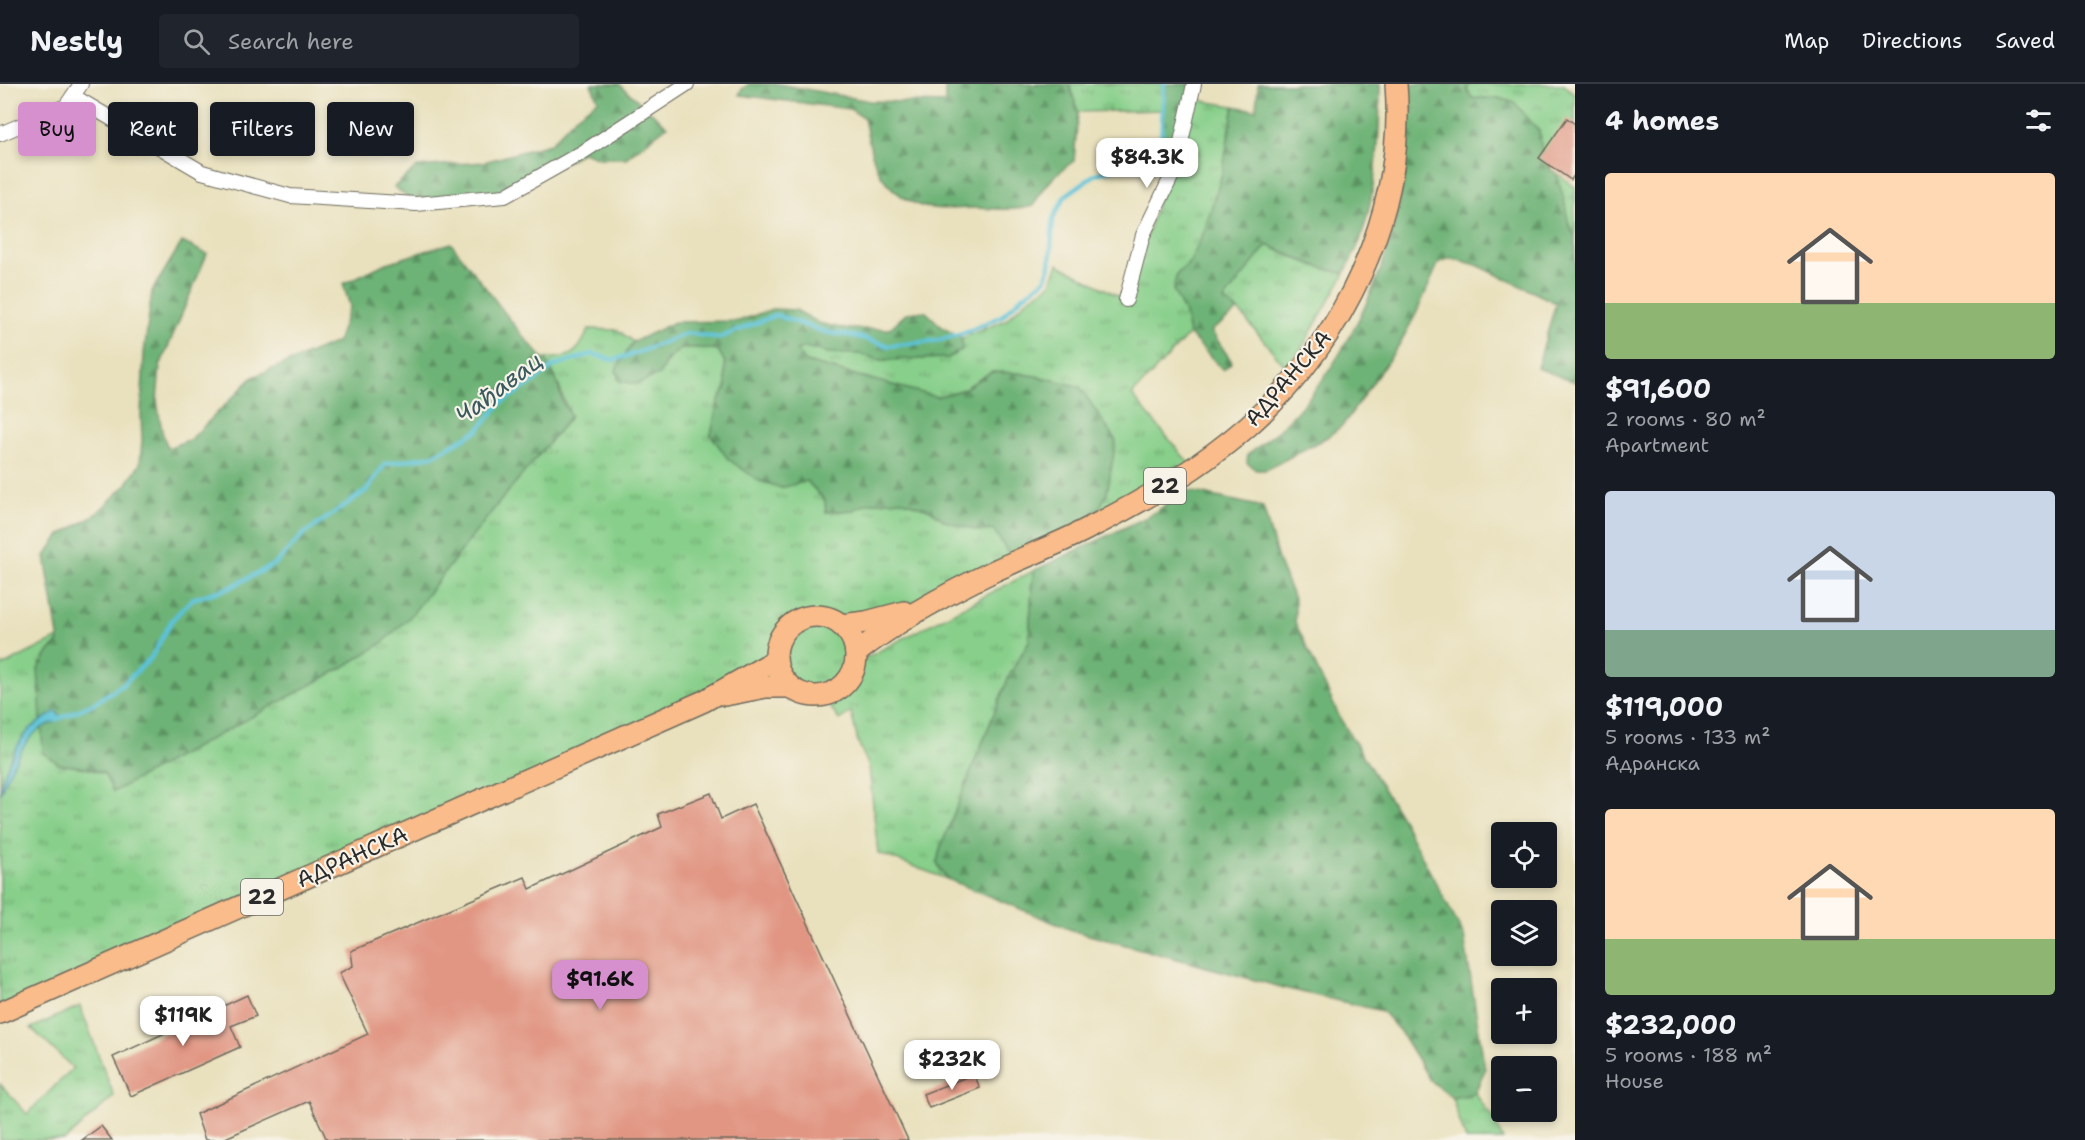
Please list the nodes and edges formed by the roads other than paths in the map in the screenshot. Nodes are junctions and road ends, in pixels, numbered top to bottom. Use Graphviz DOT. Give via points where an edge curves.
graph roads {
  1 [pos="81,84"];
  2 [pos="687,84"];
  3 [pos="1194,84"];
  4 [pos="1396,84"];
  5 [pos="73,96"];
  6 [pos="0,134"];
  7 [pos="1126,300"];
  8 [pos="928,606"];
  9 [pos="841,625"];
  10 [pos="856,653"];
  11 [pos="776,660"];
  12 [pos="790,687"];
  13 [pos="704,701"];
  14 [pos="0,1013"];
  1 -- 5 [label="street"];
  2 -- 5 [label="street" via="583,152 505,196 416,204 290,196 202,172"];
  3 -- 7 [label="street" via="1175,169 1143,235"];
  4 -- 8 [label="main road, АДРАНСКА / 22" via="1392,165 1374,243 1358,282 1331,328 1284,389 1248,426 1173,481 1088,529 995,570"];
  5 -- 6 [label="street" via="66,106"];
  8 -- 9 [label="main road, АДРАНСКА / 22"];
  8 -- 10 [label="main road, АДРАНСКА / 22"];
  9 -- 10 [label="main road" via="850,634"];
  9 -- 11 [label="main road, 22" via="813,616 797,621 780,638"];
  10 -- 12 [label="main road, 22" via="853,672 835,692 809,696"];
  11 -- 12 [label="main road"];
  11 -- 13 [label="main road, АДРАНСКА / 22"];
  12 -- 13 [label="main road, АДРАНСКА / 22" via="756,689"];
  13 -- 14 [label="main road, АДРАНСКА / 22"];
}
